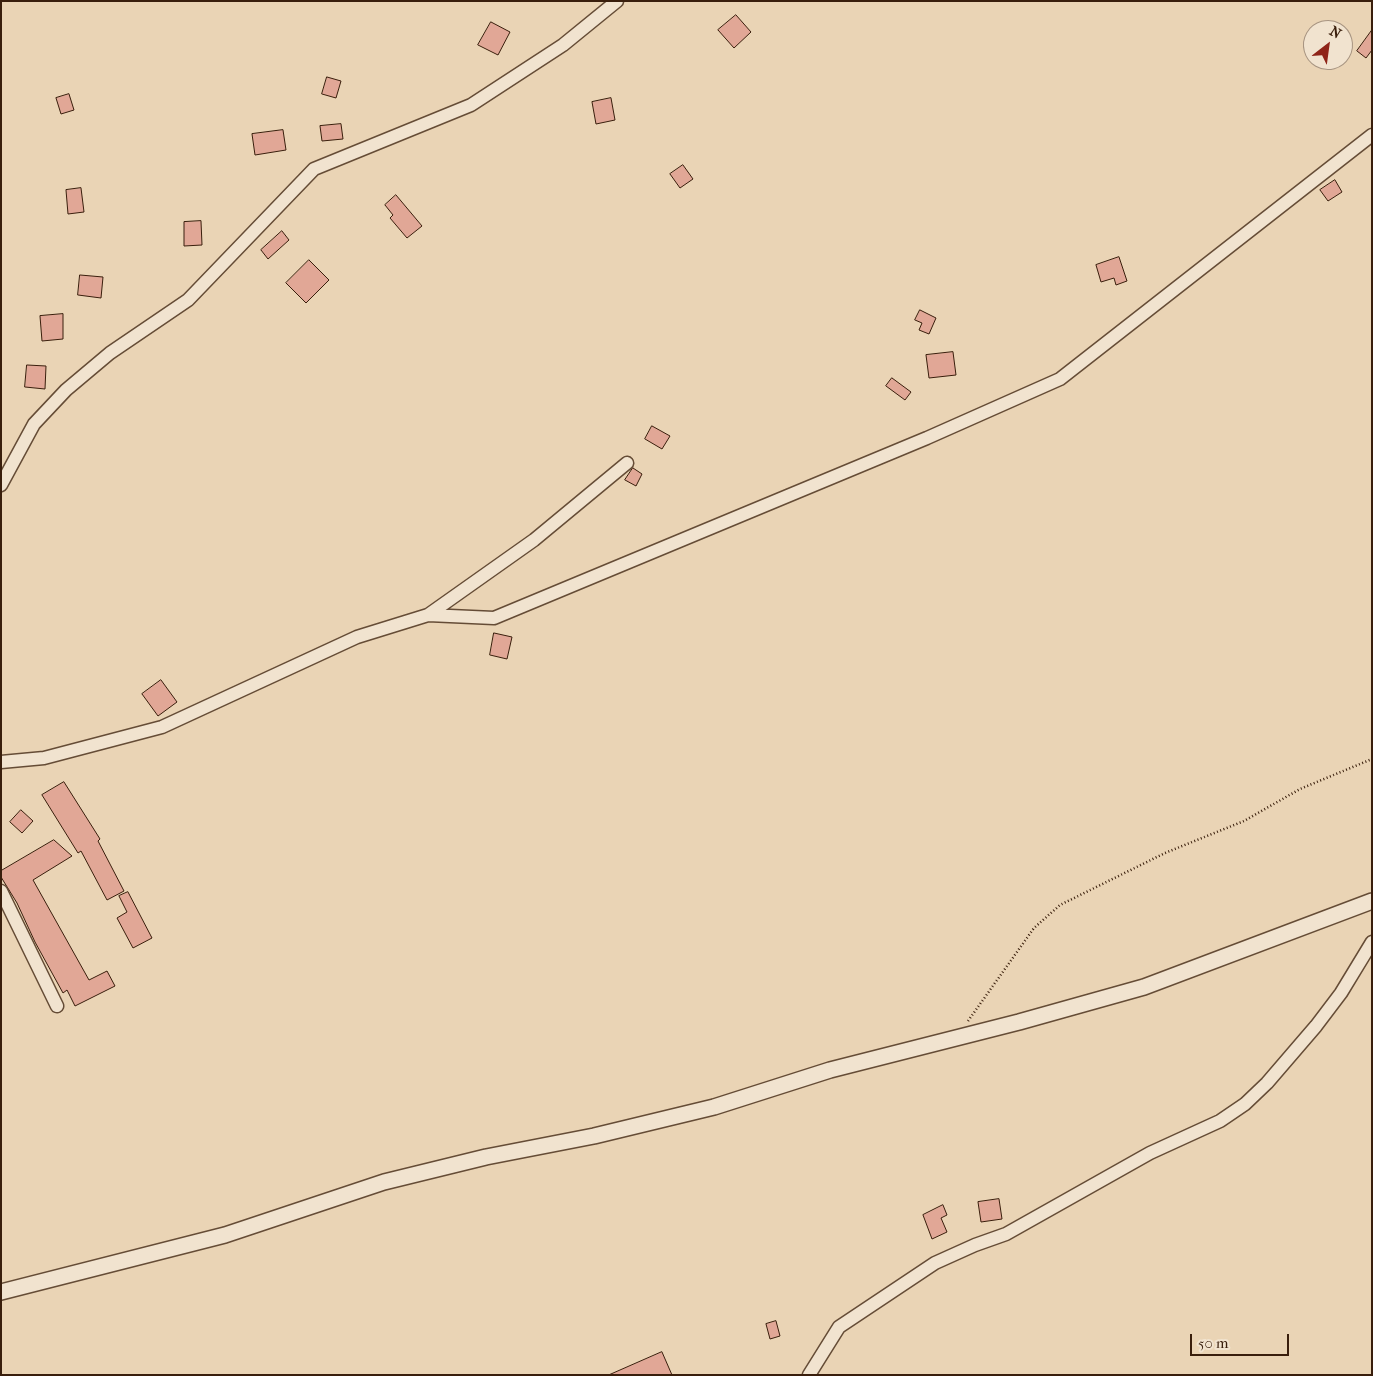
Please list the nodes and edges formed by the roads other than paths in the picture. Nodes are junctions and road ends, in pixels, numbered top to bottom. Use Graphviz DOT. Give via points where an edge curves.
graph roads {
  1 [pos="617,1"];
  2 [pos="1372,135"];
  3 [pos="627,462"];
  4 [pos="1,485"];
  5 [pos="428,615"];
  6 [pos="1,762"];
  7 [pos="1,891"];
  8 [pos="1372,901"];
  9 [pos="1372,942"];
  10 [pos="56,1006"];
  11 [pos="1,1292"];
  12 [pos="809,1375"];
  1 -- 4 [label="street" via="562,44 471,105 314,169 188,300 110,353 66,390 34,424"];
  2 -- 5 [label="street" via="1060,379 927,438 494,618"];
  3 -- 5 [label="street" via="534,540"];
  5 -- 6 [label="street" via="357,637 162,727 44,758"];
  7 -- 10 [label="street"];
  8 -- 11 [label="street" via="1144,987 954,1041 830,1070 714,1107 384,1182 225,1234"];
  9 -- 12 [label="street" via="1316,1026 1245,1104 1220,1121 1133,1162 1006,1234 935,1263 839,1327"];
}
